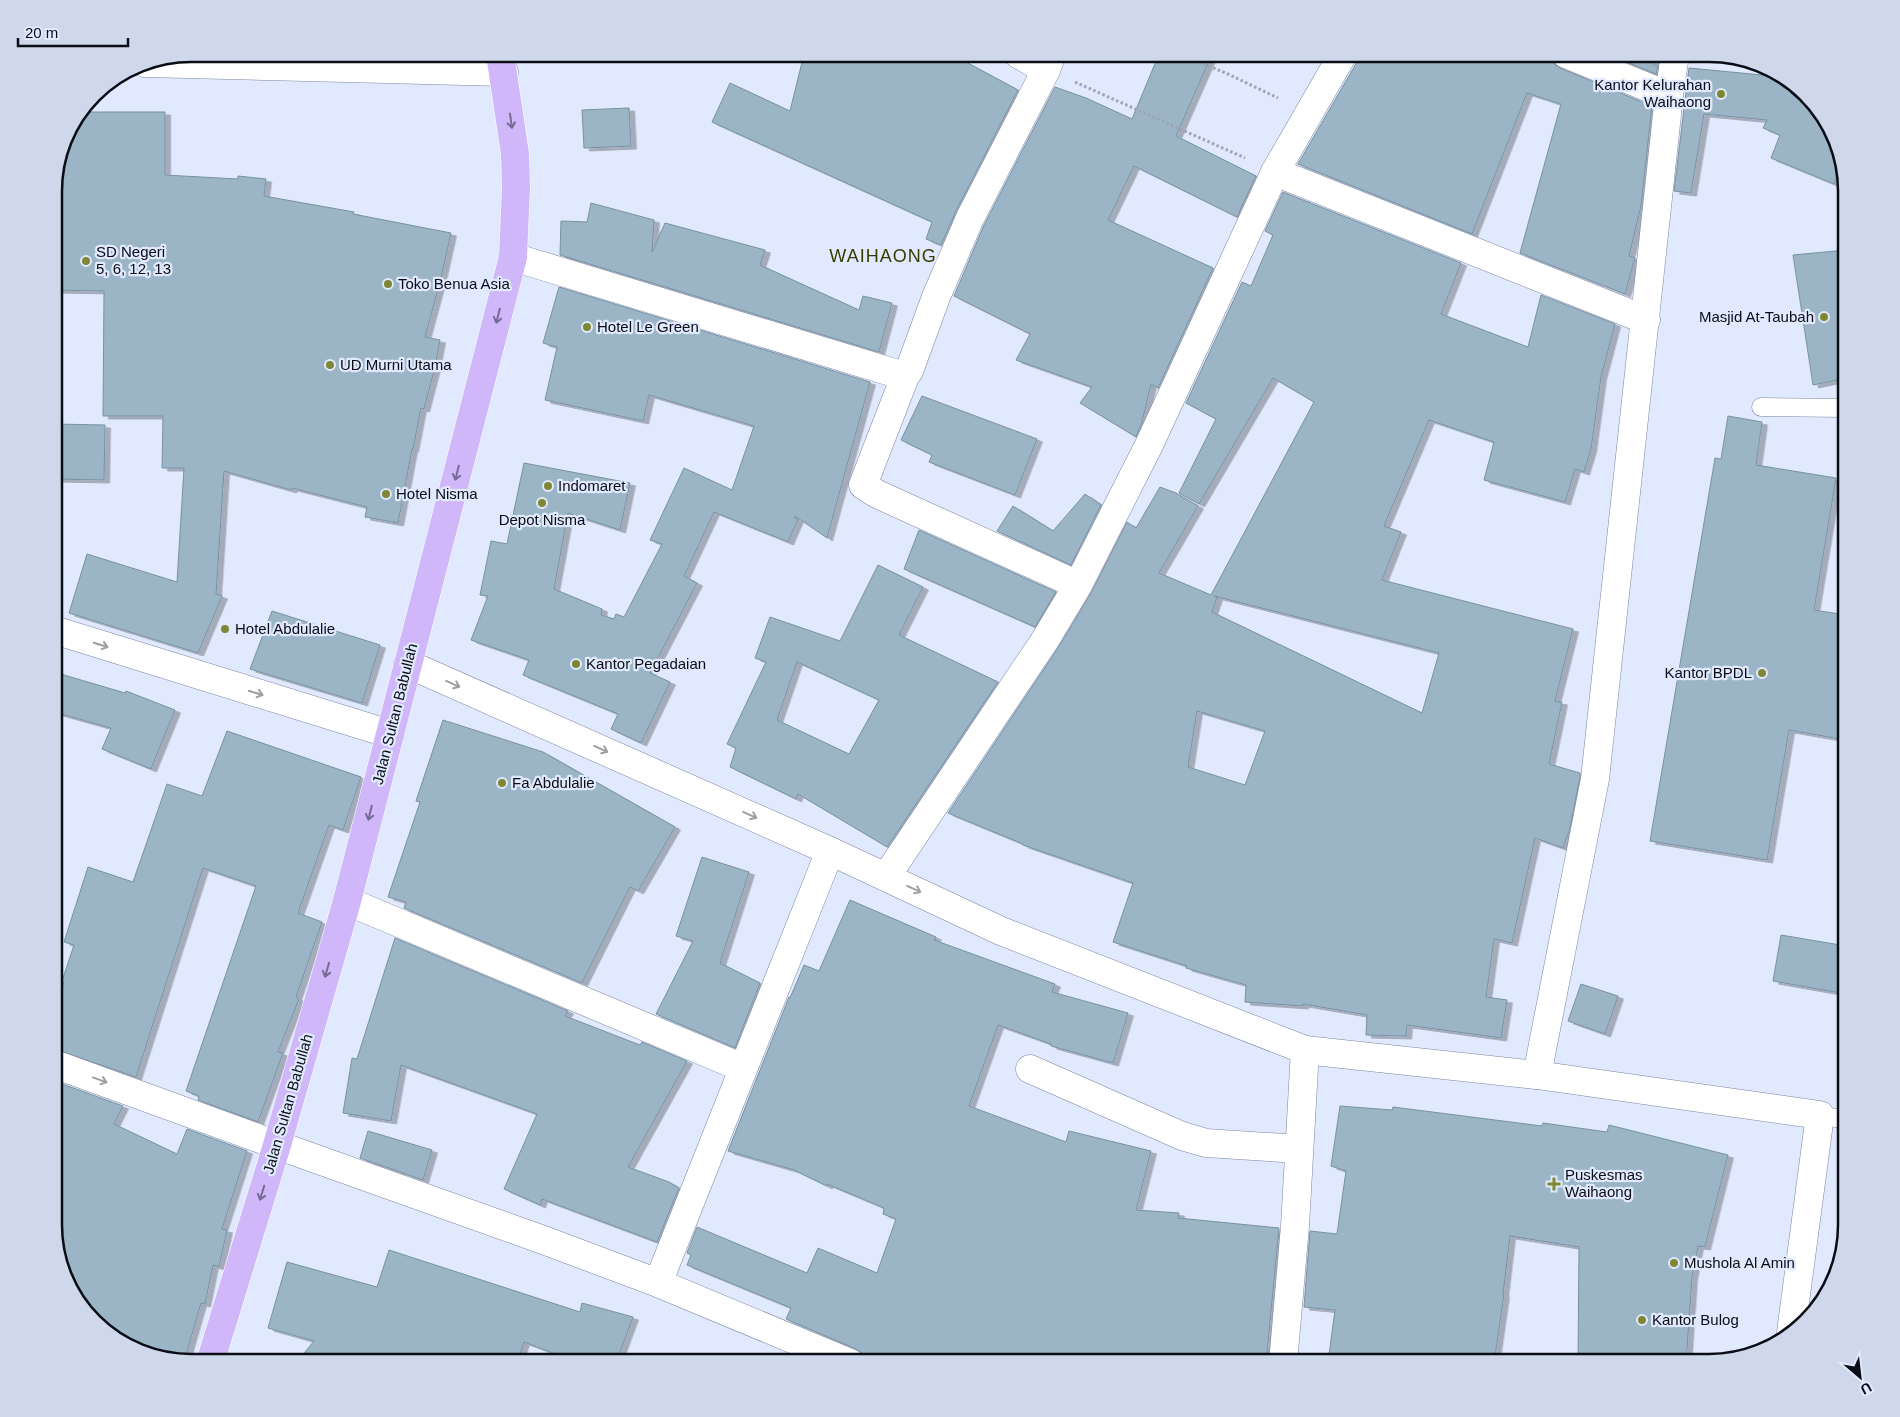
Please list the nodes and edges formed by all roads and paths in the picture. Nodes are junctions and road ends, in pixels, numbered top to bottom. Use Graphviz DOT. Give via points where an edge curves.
graph roads {
  1 [pos="192,63"];
  2 [pos="502,63"];
  3 [pos="1048,63"];
  4 [pos="1051,63"];
  5 [pos="1202,63"];
  6 [pos="1338,63"];
  7 [pos="1588,63"];
  8 [pos="1674,63"];
  9 [pos="1669,96"];
  10 [pos="1308,113"];
  11 [pos="1275,172"];
  12 [pos="513,257"];
  13 [pos="1646,320"];
  14 [pos="906,374"];
  15 [pos="1761,407"];
  16 [pos="1838,408"];
  17 [pos="1078,585"];
  18 [pos="63,633"];
  19 [pos="408,664"];
  20 [pos="390,734"];
  21 [pos="830,851"];
  22 [pos="886,877"];
  23 [pos="347,902"];
  24 [pos="1305,1050"];
  25 [pos="63,1067"];
  26 [pos="743,1068"];
  27 [pos="1030,1069"];
  28 [pos="1537,1075"];
  29 [pos="1833,1118"];
  30 [pos="277,1146"];
  31 [pos="1299,1149"];
  32 [pos="658,1283"];
  33 [pos="1792,1323"];
  34 [pos="213,1354"];
  35 [pos="828,1354"];
  36 [pos="1284,1354"];
  1 -- 2 [label="street"];
  2 -- 12 [label="main road, Jalan Sultan Babullah, one-way" via="515,154"];
  3 -- 14 [label="street" via="970,218"];
  4 -- 11 [label="path"];
  5 -- 10 [label="path"];
  6 -- 10 [label="street"];
  7 -- 9 [label="street"];
  8 -- 9 [label="street"];
  9 -- 13 [label="street"];
  10 -- 11 [label="street"];
  11 -- 13 [label="street"];
  11 -- 17 [label="street" via="1148,445"];
  12 -- 14 [label="street"];
  12 -- 19 [label="main road, Jalan Sultan Babullah, one-way"];
  13 -- 28 [label="street" via="1596,779"];
  14 -- 17 [label="street" via="863,485"];
  15 -- 16 [label="lane"];
  17 -- 22 [label="street" via="1045,640"];
  18 -- 20 [label="street, one-way"];
  19 -- 20 [label="main road, Jalan Sultan Babullah"];
  19 -- 21 [label="street, one-way"];
  20 -- 23 [label="main road, Jalan Sultan Babullah, one-way"];
  21 -- 22 [label="street"];
  21 -- 26 [label="street"];
  22 -- 24 [label="street, one-way" via="1001,931"];
  23 -- 26 [label="street"];
  23 -- 30 [label="main road, Jalan Sultan Babullah, one-way"];
  24 -- 28 [label="street"];
  24 -- 31 [label="street"];
  25 -- 30 [label="street, one-way"];
  26 -- 32 [label="street"];
  27 -- 31 [label="street" via="1182,1136 1206,1143"];
  28 -- 29 [label="street"];
  29 -- 33 [label="street"];
  30 -- 32 [label="street"];
  30 -- 34 [label="main road, Jalan Sultan Babullah, one-way"];
  31 -- 36 [label="street"];
  32 -- 35 [label="street"];
}
